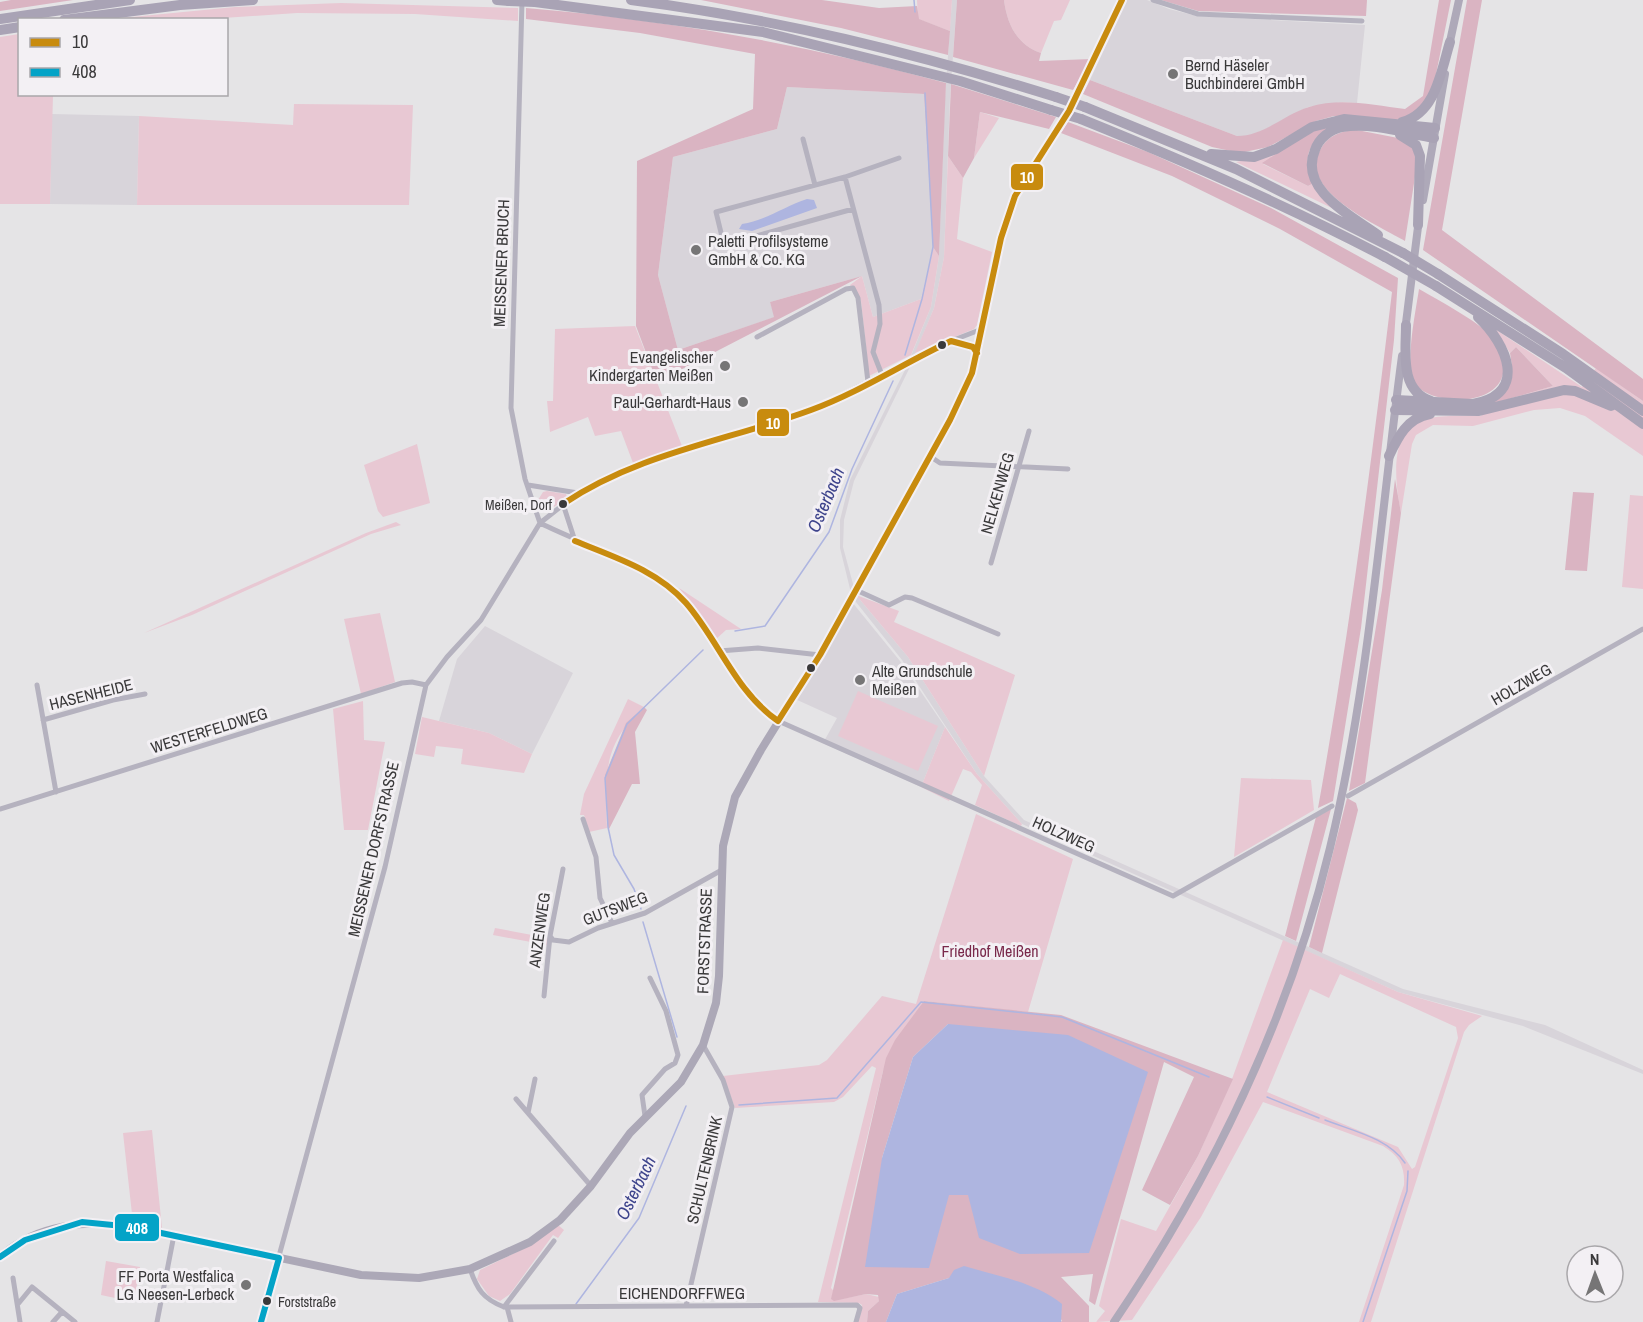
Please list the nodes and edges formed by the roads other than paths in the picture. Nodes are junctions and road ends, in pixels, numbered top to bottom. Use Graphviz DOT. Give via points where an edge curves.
graph roads {
  1 [pos="130,0"];
  2 [pos="253,0"];
  3 [pos="497,0"];
  4 [pos="522,0"];
  5 [pos="631,0"];
  6 [pos="1122,0"];
  7 [pos="1153,0"];
  8 [pos="1460,0"];
  9 [pos="509,1"];
  10 [pos="79,18"];
  11 [pos="0,19"];
  12 [pos="1362,21"];
  13 [pos="18,27"];
  14 [pos="0,30"];
  15 [pos="1450,42"];
  16 [pos="1395,127"];
  17 [pos="1435,133"];
  18 [pos="803,139"];
  19 [pos="1191,150"];
  20 [pos="899,158"];
  21 [pos="845,177"];
  22 [pos="815,185"];
  23 [pos="853,209"];
  24 [pos="1418,225"];
  25 [pos="1386,248"];
  26 [pos="1459,301"];
  27 [pos="1406,325"];
  28 [pos="982,330"];
  29 [pos="757,337"];
  30 [pos="951,341"];
  31 [pos="977,353"];
  32 [pos="882,375"];
  33 [pos="868,382"];
  34 [pos="1395,405"];
  35 [pos="1445,408"];
  36 [pos="1643,411"];
  37 [pos="1630,414"];
  38 [pos="1643,424"];
  39 [pos="1029,431"];
  40 [pos="1389,456"];
  41 [pos="931,457"];
  42 [pos="1019,467"];
  43 [pos="1068,469"];
  44 [pos="528,485"];
  45 [pos="578,493"];
  46 [pos="563,504"];
  47 [pos="540,523"];
  48 [pos="575,541"];
  49 [pos="991,563"];
  50 [pos="856,590"];
  51 [pos="1643,629"];
  52 [pos="998,634"];
  53 [pos="719,651"];
  54 [pos="820,655"];
  55 [pos="37,685"];
  56 [pos="426,685"];
  57 [pos="145,694"];
  58 [pos="43,720"];
  59 [pos="778,721"];
  60 [pos="56,792"];
  61 [pos="1348,796"];
  62 [pos="1332,806"];
  63 [pos="0,810"];
  64 [pos="583,819"];
  65 [pos="563,869"];
  66 [pos="720,872"];
  67 [pos="612,923"];
  68 [pos="550,936"];
  69 [pos="650,978"];
  70 [pos="544,996"];
  71 [pos="703,1045"];
  72 [pos="535,1079"];
  73 [pos="516,1099"];
  74 [pos="528,1113"];
  75 [pos="645,1116"];
  76 [pos="591,1186"];
  77 [pos="174,1235"];
  78 [pos="554,1241"];
  79 [pos="4,1250"];
  80 [pos="0,1257"];
  81 [pos="279,1258"];
  82 [pos="470,1269"];
  83 [pos="14,1278"];
  84 [pos="18,1304"];
  85 [pos="686,1306"];
  86 [pos="505,1307"];
  87 [pos="62,1312"];
  88 [pos="20,1322"];
  89 [pos="53,1322"];
  90 [pos="75,1322"];
  91 [pos="156,1322"];
  92 [pos="261,1322"];
  93 [pos="511,1322"];
  94 [pos="856,1322"];
  95 [pos="1114,1322"];
  1 -- 11 [label="highway"];
  2 -- 10 [label="highway"];
  3 -- 9 [label="highway"];
  4 -- 44 [label="street, MEISSENER BRUCH" via="510,388"];
  5 -- 19 [label="highway, bridge" via="765,20 941,61 1056,97"];
  6 -- 28 [label="street" via="1069,111 1015,196 1001,238"];
  7 -- 12 [label="street" via="1197,14"];
  8 -- 15 [label="main road"];
  9 -- 25 [label="highway, bridge" via="764,32 960,81 1081,120"];
  13 -- 14 [label="highway"];
  15 -- 16 [label="highway" via="1431,101 1412,119"];
  15 -- 17 [label="main road"];
  16 -- 17 [label="highway"];
  16 -- 19 [label="highway" via="1344,119 1328,122 1254,157"];
  16 -- 24 [label="highway" via="1416,145 1420,156"];
  16 -- 25 [label="highway" via="1340,128 1320,140 1311,164 1323,193"];
  17 -- 24 [label="main road"];
  18 -- 22 [label="street"];
  19 -- 25 [label="highway" via="1236,169"];
  20 -- 21 [label="street"];
  21 -- 22 [label="street"];
  21 -- 23 [label="street"];
  22 -- 23 [label="street" via="716,212 724,245"];
  23 -- 32 [label="street" via="879,305 880,324 873,348"];
  24 -- 27 [label="main road"];
  25 -- 26 [label="highway, bridge"];
  25 -- 36 [label="highway, bridge" via="1438,274"];
  26 -- 35 [label="highway" via="1499,339 1509,364 1507,379 1492,398"];
  26 -- 37 [label="highway" via="1566,368"];
  27 -- 34 [label="main road"];
  27 -- 35 [label="highway" via="1408,381 1427,400"];
  28 -- 30 [label="street, MEISSENER DORFSTRASSE"];
  28 -- 31 [label="street, FORSTSTRASSE"];
  29 -- 33 [label="street" via="853,288 858,298"];
  30 -- 31 [label="street" via="973,347"];
  30 -- 32 [label="street, MEISSENER DORFSTRASSE"];
  31 -- 41 [label="street, FORSTSTRASSE" via="972,373"];
  32 -- 33 [label="street, MEISSENER DORFSTRASSE"];
  33 -- 45 [label="street, MEISSENER DORFSTRASSE" via="813,410 665,455"];
  34 -- 35 [label="highway"];
  34 -- 40 [label="main road"];
  35 -- 37 [label="highway" via="1487,410 1564,390"];
  35 -- 40 [label="highway" via="1409,423"];
  37 -- 38 [label="highway"];
  39 -- 42 [label="street, NELKENWEG"];
  40 -- 95 [label="main road" via="1356,715 1330,849 1305,937 1248,1088 1223,1140 1166,1242"];
  41 -- 42 [label="street" via="940,463"];
  41 -- 50 [label="street, FORSTSTRASSE"];
  42 -- 43 [label="street"];
  42 -- 49 [label="street, NELKENWEG"];
  44 -- 45 [label="street"];
  44 -- 47 [label="street, MEISSENER BRUCH"];
  45 -- 46 [label="street, MEISSENER DORFSTRASSE"];
  46 -- 47 [label="street, MEISSENER DORFSTRASSE"];
  46 -- 48 [label="street"];
  47 -- 48 [label="street"];
  47 -- 56 [label="street, MEISSENER DORFSTRASSE" via="481,620"];
  48 -- 53 [label="street" via="643,571 674,590"];
  50 -- 52 [label="street" via="889,605 912,598"];
  50 -- 54 [label="street, FORSTSTRASSE"];
  51 -- 61 [label="street, HOLZWEG"];
  53 -- 54 [label="street" via="758,648"];
  53 -- 59 [label="street" via="756,703"];
  54 -- 59 [label="street, FORSTSTRASSE"];
  55 -- 58 [label="street, HASENHEIDE"];
  56 -- 60 [label="street, WESTERFELDWEG" via="402,684"];
  56 -- 81 [label="street, MEISSENER DORFSTRASSE" via="385,867"];
  57 -- 58 [label="street, HASENHEIDE"];
  58 -- 60 [label="street, HASENHEIDE"];
  59 -- 62 [label="street, HOLZWEG" via="1173,896"];
  59 -- 66 [label="street, FORSTSTRASSE" via="735,797 725,831"];
  60 -- 63 [label="street, WESTERFELDWEG"];
  64 -- 67 [label="street" via="596,857 600,898"];
  65 -- 68 [label="street, ANZENWEG"];
  66 -- 67 [label="street, GUTSWEG" via="645,914"];
  66 -- 71 [label="street, FORSTSTRASSE" via="719,976 716,1003"];
  67 -- 68 [label="street, GUTSWEG" via="569,942"];
  68 -- 70 [label="street, ANZENWEG"];
  69 -- 75 [label="street" via="666,1011 678,1055 675,1063 664,1069 642,1095"];
  71 -- 75 [label="street, FORSTSTRASSE" via="681,1082"];
  71 -- 85 [label="street, SCHULTENBRINK" via="723,1080 732,1107"];
  72 -- 74 [label="street"];
  73 -- 74 [label="street"];
  74 -- 76 [label="street"];
  75 -- 76 [label="street, FORSTSTRASSE"];
  76 -- 82 [label="street, FORSTSTRASSE" via="560,1220 530,1242"];
  77 -- 79 [label="street, FORSTSTRASSE" via="82,1222 47,1231"];
  77 -- 81 [label="street, FORSTSTRASSE"];
  77 -- 91 [label="street"];
  78 -- 86 [label="street"];
  79 -- 80 [label="street, FORSTSTRASSE"];
  81 -- 82 [label="street, FORSTSTRASSE" via="394,1279 429,1278"];
  81 -- 92 [label="street, MEISSENER DORFSTRASSE"];
  82 -- 86 [label="street" via="480,1293"];
  83 -- 84 [label="street"];
  84 -- 87 [label="street" via="32,1287"];
  84 -- 88 [label="street"];
  85 -- 86 [label="street, EICHENDORFFWEG"];
  85 -- 94 [label="street, EICHENDORFFWEG" via="857,1305 860,1308"];
  86 -- 93 [label="street"];
  87 -- 89 [label="street"];
  87 -- 90 [label="street"];
}
